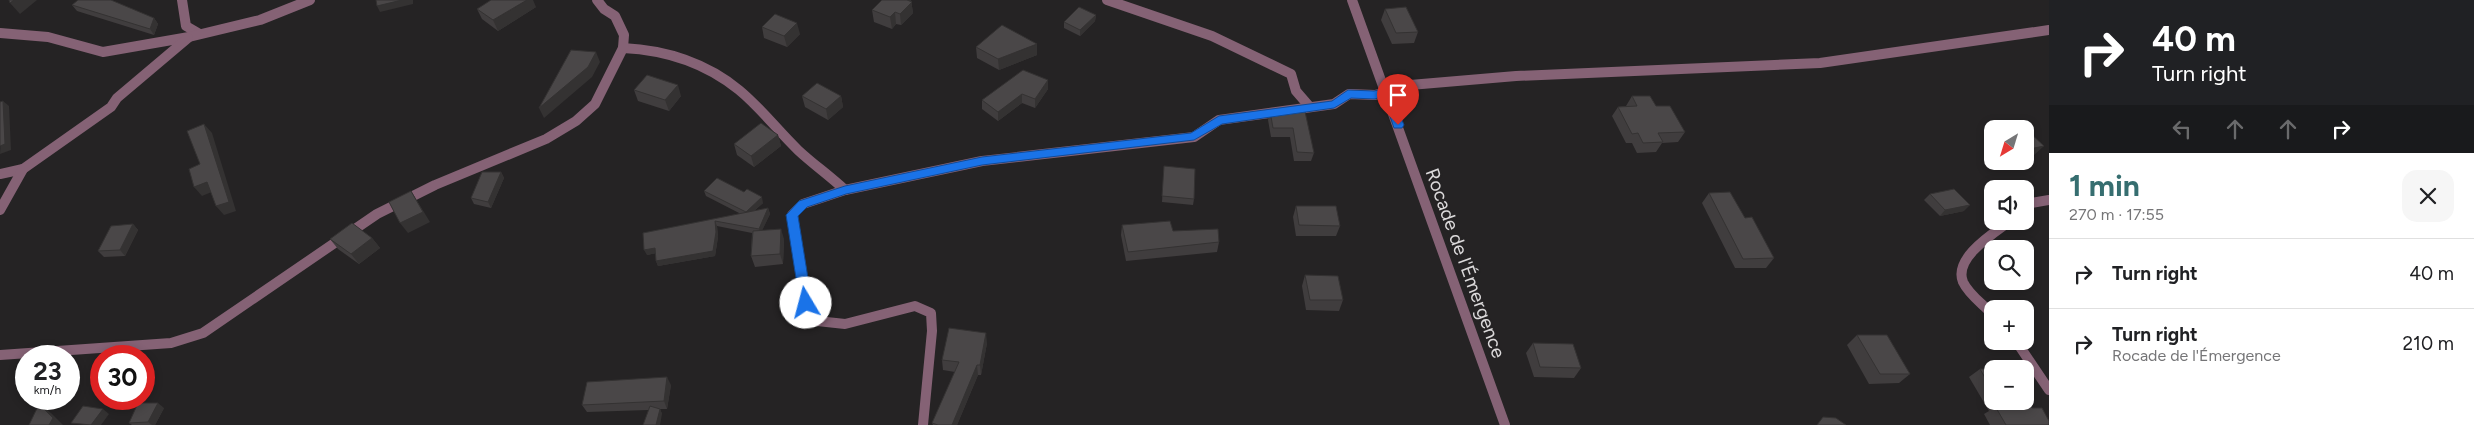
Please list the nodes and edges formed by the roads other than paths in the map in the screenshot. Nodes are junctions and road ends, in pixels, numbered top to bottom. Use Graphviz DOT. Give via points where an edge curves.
graph roads {
  1 [pos="182,0"];
  2 [pos="310,0"];
  3 [pos="597,0"];
  4 [pos="1106,0"];
  5 [pos="1352,0"];
  6 [pos="2049,30"];
  7 [pos="0,33"];
  8 [pos="198,34"];
  9 [pos="189,37"];
  10 [pos="622,48"];
  11 [pos="1386,91"];
  12 [pos="1309,106"];
  13 [pos="23,169"];
  14 [pos="0,174"];
  15 [pos="845,190"];
  16 [pos="2049,200"];
  17 [pos="2034,202"];
  18 [pos="0,210"];
  19 [pos="1999,230"];
  20 [pos="1984,305"];
  21 [pos="2022,350"];
  22 [pos="0,355"];
  23 [pos="2049,390"];
  24 [pos="923,425"];
  25 [pos="1505,425"];
  1 -- 8 [label="street" via="186,26"];
  2 -- 8 [label="street" via="260,20"];
  3 -- 10 [label="street" via="615,16 624,35"];
  4 -- 12 [label="street" via="1212,36 1291,74 1296,92"];
  5 -- 11 [label="street, Rocade de l'Émergence"];
  6 -- 11 [label="street" via="1820,63 1516,76 1410,84"];
  7 -- 9 [label="street" via="48,37 103,52"];
  8 -- 9 [label="street"];
  9 -- 13 [label="street" via="118,98 112,107"];
  10 -- 15 [label="street" via="670,54 716,74 740,91 801,153"];
  10 -- 22 [label="street" via="595,104 576,120 546,139 435,185 377,214 204,332 171,343"];
  11 -- 12 [label="street" via="1375,95 1348,94 1334,104"];
  11 -- 25 [label="street, Rocade de l'Émergence"];
  12 -- 15 [label="street" via="1219,120 1194,136 982,161"];
  13 -- 14 [label="street"];
  13 -- 18 [label="street"];
  15 -- 24 [label="street" via="803,204 792,215 808,320 845,324 914,306 931,313"];
  16 -- 17 [label="street"];
  19 -- 20 [label="street" via="1966,258 1960,268 1962,282"];
  21 -- 23 [label="street"];
}
